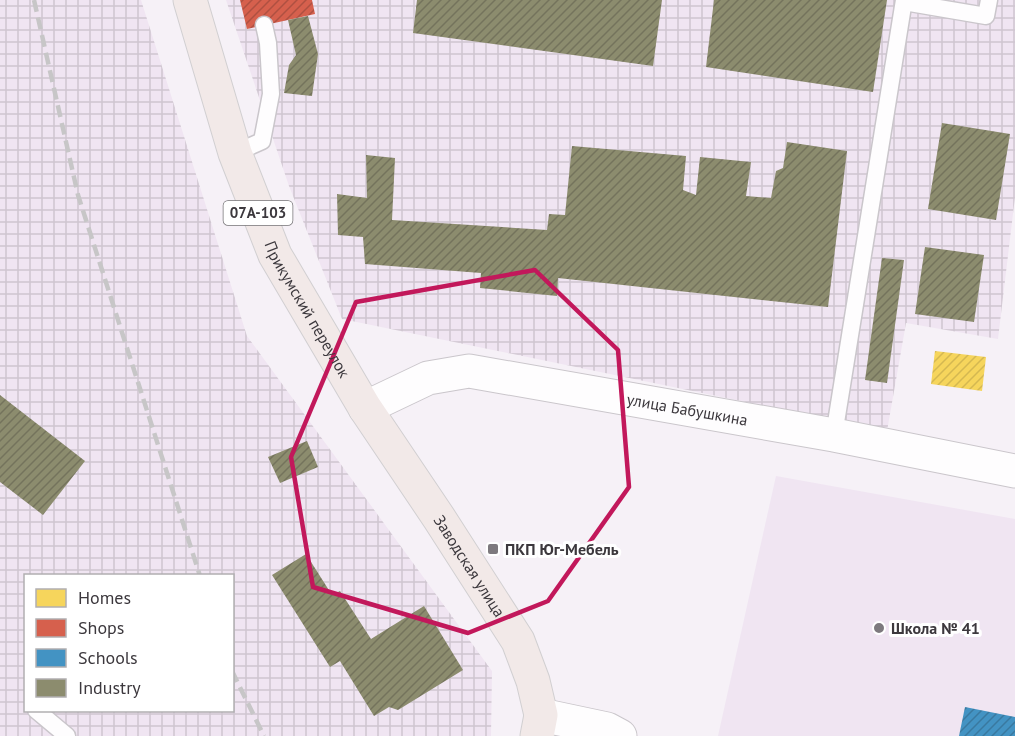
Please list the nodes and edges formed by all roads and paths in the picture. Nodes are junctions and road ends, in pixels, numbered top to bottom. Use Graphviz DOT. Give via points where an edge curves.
graph roads {
  1 [pos="190,0"];
  2 [pos="989,0"];
  3 [pos="904,1"];
  4 [pos="264,25"];
  5 [pos="234,153"];
  6 [pos="365,408"];
  7 [pos="834,435"];
  8 [pos="1015,471"];
  9 [pos="37,712"];
  10 [pos="539,726"];
  11 [pos="67,736"];
  12 [pos="620,736"];
  1 -- 5 [label="main road, Прикумский переулок / 07А-103"];
  2 -- 3 [label="lane" via="987,16"];
  3 -- 7 [label="lane"];
  4 -- 5 [label="lane" via="271,94 262,141"];
  5 -- 6 [label="main road, Прикумский переулок / 07А-103" via="275,255"];
  6 -- 7 [label="street, улица Бабушкина" via="428,378 469,371"];
  6 -- 10 [label="main road, Заводская улица / 07А-103" via="518,641 533,681"];
  7 -- 8 [label="street, улица Бабушкина"];
  9 -- 11 [label="lane"];
  10 -- 12 [label="street" via="608,729"];
}
